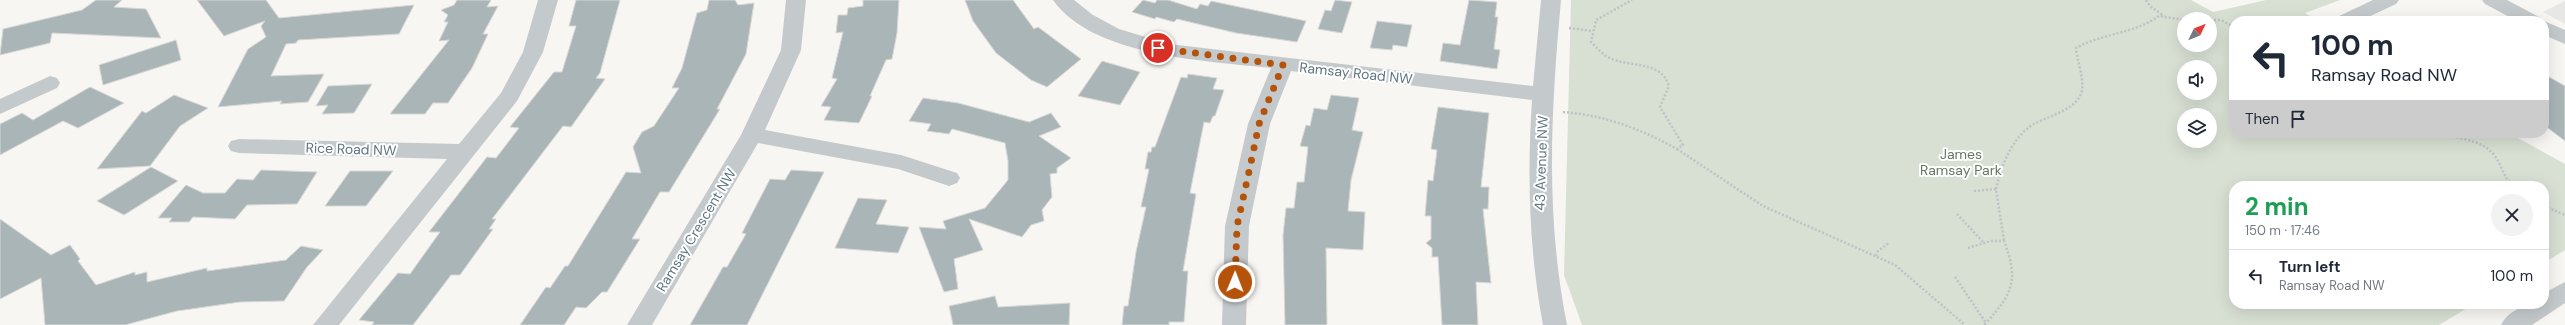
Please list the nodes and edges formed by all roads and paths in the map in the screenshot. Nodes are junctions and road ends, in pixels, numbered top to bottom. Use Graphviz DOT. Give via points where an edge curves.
graph roads {
  1 [pos="548,0"];
  2 [pos="796,0"];
  3 [pos="1063,0"];
  4 [pos="1551,0"];
  5 [pos="1632,0"];
  6 [pos="2146,0"];
  7 [pos="2389,0"];
  8 [pos="2492,0"];
  9 [pos="2165,16"];
  10 [pos="2355,16"];
  11 [pos="2522,16"];
  12 [pos="2177,19"];
  13 [pos="2217,20"];
  14 [pos="2229,24"];
  15 [pos="2549,30"];
  16 [pos="2564,37"];
  17 [pos="2549,43"];
  18 [pos="1283,65"];
  19 [pos="50,83"];
  20 [pos="1542,102"];
  21 [pos="0,107"];
  22 [pos="752,135"];
  23 [pos="2453,138"];
  24 [pos="239,146"];
  25 [pos="1677,149"];
  26 [pos="464,152"];
  27 [pos="949,178"];
  28 [pos="2509,181"];
  29 [pos="1996,189"];
  30 [pos="1974,191"];
  31 [pos="2549,208"];
  32 [pos="1958,214"];
  33 [pos="2565,215"];
  34 [pos="1983,242"];
  35 [pos="2004,242"];
  36 [pos="1889,243"];
  37 [pos="1968,248"];
  38 [pos="1876,256"];
  39 [pos="1955,276"];
  40 [pos="2565,291"];
  41 [pos="2549,301"];
  42 [pos="2537,309"];
  43 [pos="1985,324"];
  44 [pos="325,325"];
  45 [pos="639,325"];
  46 [pos="1234,325"];
  47 [pos="1555,325"];
  48 [pos="1965,325"];
  49 [pos="2513,325"];
  1 -- 26 [label="street" via="528,67 510,96"];
  2 -- 22 [label="street, Ramsay Crescent NW" via="791,50"];
  3 -- 18 [label="street, Ramsay Road NW" via="1094,25 1128,40 1169,50"];
  4 -- 20 [label="street, 43 Avenue NW"];
  5 -- 25 [label="path" via="1596,20 1591,42 1606,58 1653,69 1664,75 1669,86 1660,107 1668,122 1678,131 1683,145"];
  6 -- 9 [label="path" via="2150,6"];
  7 -- 10 [label="street"];
  8 -- 11 [label="street"];
  9 -- 12 [label="path"];
  9 -- 29 [label="path" via="2160,16 2144,28 2102,36 2086,41 2076,48 2082,90 2078,98 2070,107 2050,114 2028,128 2011,148 2002,164"];
  13 -- 14 [label="path"];
  15 -- 16 [label="street"];
  16 -- 17 [label="street"];
  18 -- 20 [label="street, Ramsay Road NW"];
  18 -- 46 [label="street" via="1259,124 1237,226"];
  19 -- 21 [label="street"];
  20 -- 25 [label="path" via="1643,131"];
  20 -- 47 [label="street, 43 Avenue NW" via="1540,232 1543,264"];
  22 -- 27 [label="street" via="901,162"];
  22 -- 45 [label="street, Ramsay Crescent NW"];
  23 -- 28 [label="path" via="2486,148 2493,154 2500,171"];
  24 -- 26 [label="street, Rice Road NW"];
  25 -- 38 [label="path" via="1763,206"];
  26 -- 44 [label="street"];
  29 -- 30 [label="path"];
  29 -- 35 [label="path"];
  31 -- 33 [label="path"];
  32 -- 34 [label="path"];
  34 -- 35 [label="path"];
  34 -- 37 [label="path"];
  35 -- 43 [label="path" via="2011,260 2014,285 2004,304"];
  36 -- 38 [label="path" via="1878,251"];
  38 -- 48 [label="path" via="1895,265"];
  39 -- 43 [label="path"];
  40 -- 41 [label="street"];
  42 -- 49 [label="street"];
}
